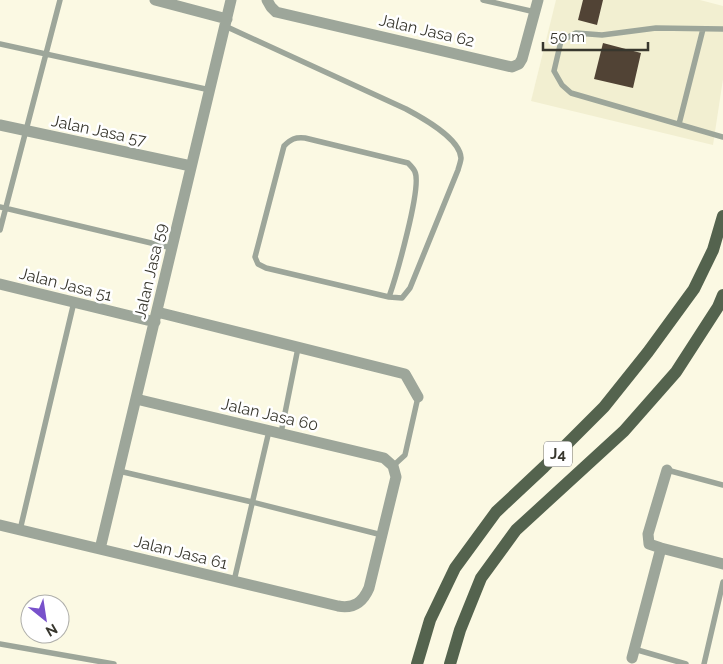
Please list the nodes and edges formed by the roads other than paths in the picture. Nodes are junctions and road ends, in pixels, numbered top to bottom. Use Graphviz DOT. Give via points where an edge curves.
graph roads {
  1 [pos="60,0"];
  2 [pos="155,0"];
  3 [pos="231,0"];
  4 [pos="267,0"];
  5 [pos="483,0"];
  6 [pos="538,0"];
  7 [pos="535,12"];
  8 [pos="226,23"];
  9 [pos="702,29"];
  10 [pos="723,29"];
  11 [pos="0,44"];
  12 [pos="46,54"];
  13 [pos="210,90"];
  14 [pos="679,124"];
  15 [pos="0,125"];
  16 [pos="26,131"];
  17 [pos="723,137"];
  18 [pos="192,166"];
  19 [pos="3,208"];
  20 [pos="723,216"];
  21 [pos="0,230"];
  22 [pos="172,248"];
  23 [pos="0,284"];
  24 [pos="723,295"];
  25 [pos="389,297"];
  26 [pos="74,302"];
  27 [pos="156,317"];
  28 [pos="298,348"];
  29 [pos="418,396"];
  30 [pos="136,399"];
  31 [pos="269,431"];
  32 [pos="281,433"];
  33 [pos="393,466"];
  34 [pos="668,470"];
  35 [pos="119,471"];
  36 [pos="723,484"];
  37 [pos="252,502"];
  38 [pos="0,525"];
  39 [pos="20,530"];
  40 [pos="382,535"];
  41 [pos="661,548"];
  42 [pos="100,549"];
  43 [pos="723,564"];
  44 [pos="234,581"];
  45 [pos="723,582"];
  46 [pos="0,644"];
  47 [pos="633,654"];
  48 [pos="114,664"];
  49 [pos="418,664"];
  50 [pos="450,664"];
  51 [pos="686,664"];
  52 [pos="704,664"];
  1 -- 12 [label="lane"];
  2 -- 8 [label="street"];
  3 -- 8 [label="street, Jalan Jasa 59"];
  4 -- 7 [label="street, Jalan Jasa 62" via="276,12 512,67 522,59"];
  5 -- 7 [label="lane"];
  6 -- 7 [label="street, Jalan Jasa 62"];
  8 -- 13 [label="street, Jalan Jasa 59"];
  8 -- 25 [label="lane" via="406,109 430,122 456,146 461,157 458,170 410,288 402,298"];
  9 -- 10 [label="lane"];
  9 -- 14 [label="lane"];
  9 -- 14 [label="lane" via="656,28 602,35 576,33 561,41 554,71 571,93"];
  11 -- 12 [label="lane"];
  12 -- 13 [label="lane"];
  12 -- 16 [label="lane"];
  13 -- 18 [label="street, Jalan Jasa 59"];
  14 -- 17 [label="lane"];
  15 -- 16 [label="street, Jalan Jasa 57"];
  16 -- 18 [label="street, Jalan Jasa 57"];
  16 -- 19 [label="lane"];
  18 -- 22 [label="street, Jalan Jasa 59"];
  19 -- 21 [label="lane"];
  19 -- 22 [label="lane"];
  20 -- 49 [label="main road, J4" via="694,289 648,352 604,407 496,512 454,568 430,620"];
  22 -- 27 [label="street, Jalan Jasa 59"];
  23 -- 26 [label="street, Jalan Jasa 51"];
  24 -- 50 [label="main road, J4" via="669,379 624,430 516,530 482,578"];
  25 -- 25 [label="lane" via="258,264 255,257 279,164 284,146 291,140 305,138 408,163 415,171 412,211"];
  26 -- 27 [label="street, Jalan Jasa 51"];
  26 -- 39 [label="lane"];
  27 -- 28 [label="street, Jalan Jasa 51"];
  27 -- 30 [label="street, Jalan Jasa 59"];
  28 -- 29 [label="street, Jalan Jasa 51" via="405,374"];
  28 -- 32 [label="lane"];
  29 -- 33 [label="lane" via="405,455"];
  30 -- 31 [label="street, Jalan Jasa 60"];
  30 -- 35 [label="street, Jalan Jasa 59"];
  31 -- 32 [label="street, Jalan Jasa 60"];
  31 -- 37 [label="lane"];
  32 -- 33 [label="street, Jalan Jasa 60" via="384,458"];
  33 -- 40 [label="street" via="396,477"];
  34 -- 36 [label="lane"];
  34 -- 41 [label="street" via="648,534 649,544"];
  35 -- 37 [label="lane"];
  35 -- 42 [label="street, Jalan Jasa 59"];
  37 -- 40 [label="lane"];
  37 -- 44 [label="lane"];
  38 -- 39 [label="street, Jalan Jasa 61"];
  39 -- 42 [label="street, Jalan Jasa 61"];
  40 -- 44 [label="street, Jalan Jasa 61" via="369,588 356,606 346,608"];
  41 -- 43 [label="street"];
  41 -- 47 [label="street"];
  42 -- 44 [label="street, Jalan Jasa 61"];
  45 -- 52 [label="lane"];
  46 -- 48 [label="lane"];
  47 -- 51 [label="lane"];
}
